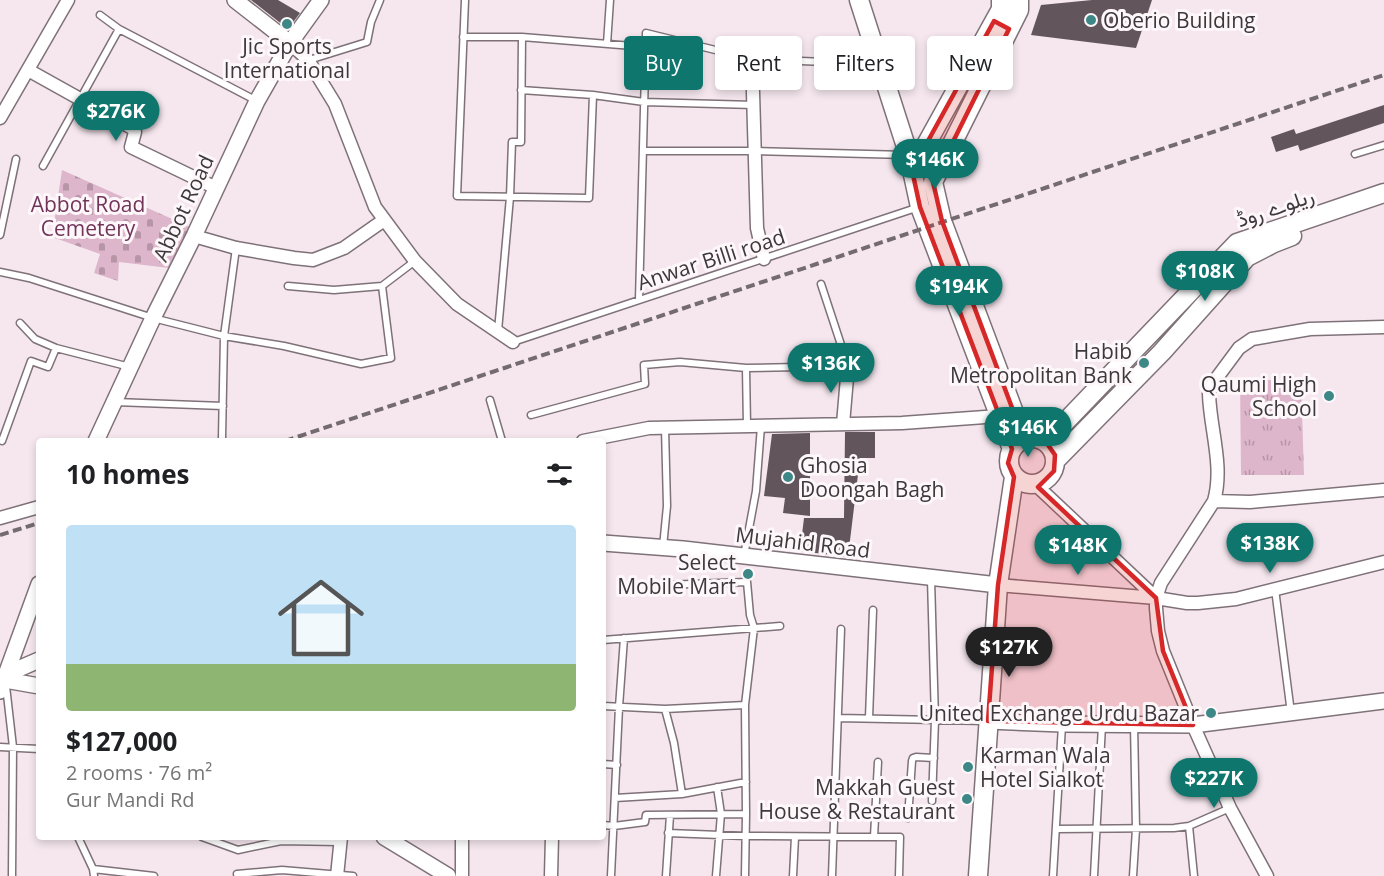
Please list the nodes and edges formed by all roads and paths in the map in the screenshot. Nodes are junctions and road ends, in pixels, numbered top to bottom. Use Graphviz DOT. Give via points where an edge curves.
graph roads {
  1 [pos="68,0"];
  2 [pos="235,0"];
  3 [pos="321,0"];
  4 [pos="380,0"];
  5 [pos="465,0"];
  6 [pos="610,0"];
  7 [pos="859,0"];
  8 [pos="1001,0"];
  9 [pos="1018,0"];
  10 [pos="100,15"];
  11 [pos="1002,25"];
  12 [pos="119,29"];
  13 [pos="646,36"];
  14 [pos="658,36"];
  15 [pos="871,36"];
  16 [pos="522,37"];
  17 [pos="463,38"];
  18 [pos="290,43"];
  19 [pos="607,44"];
  20 [pos="624,45"];
  21 [pos="308,60"];
  22 [pos="28,70"];
  23 [pos="521,90"];
  24 [pos="644,90"];
  25 [pos="753,90"];
  26 [pos="888,90"];
  27 [pos="593,95"];
  28 [pos="80,100"];
  29 [pos="257,101"];
  30 [pos="644,102"];
  31 [pos="754,105"];
  32 [pos="0,118"];
  33 [pos="1384,145"];
  34 [pos="643,151"];
  35 [pos="755,151"];
  36 [pos="1355,154"];
  37 [pos="16,159"];
  38 [pos="911,163"];
  39 [pos="43,166"];
  40 [pos="216,188"];
  41 [pos="1384,193"];
  42 [pos="510,197"];
  43 [pos="1384,204"];
  44 [pos="924,217"];
  45 [pos="384,220"];
  46 [pos="0,234"];
  47 [pos="194,236"];
  48 [pos="236,248"];
  49 [pos="764,259"];
  50 [pos="415,261"];
  51 [pos="0,272"];
  52 [pos="821,284"];
  53 [pos="288,286"];
  54 [pos="382,286"];
  55 [pos="639,300"];
  56 [pos="153,318"];
  57 [pos="20,323"];
  58 [pos="1384,327"];
  59 [pos="498,332"];
  60 [pos="224,336"];
  61 [pos="513,342"];
  62 [pos="56,348"];
  63 [pos="848,366"];
  64 [pos="131,368"];
  65 [pos="746,368"];
  66 [pos="490,400"];
  67 [pos="114,402"];
  68 [pos="223,406"];
  69 [pos="531,415"];
  70 [pos="999,416"];
  71 [pos="843,424"];
  72 [pos="747,426"];
  73 [pos="761,426"];
  74 [pos="665,428"];
  75 [pos="97,438"];
  76 [pos="222,438"];
  77 [pos="501,438"];
  78 [pos="598,438"];
  79 [pos="0,440"];
  80 [pos="1046,442"];
  81 [pos="1018,444"];
  82 [pos="1055,461"];
  83 [pos="1014,477"];
  84 [pos="1036,485"];
  85 [pos="1384,490"];
  86 [pos="1214,501"];
  87 [pos="36,508"];
  88 [pos="0,518"];
  89 [pos="606,543"];
  90 [pos="663,548"];
  91 [pos="744,556"];
  92 [pos="1384,562"];
  93 [pos="931,578"];
  94 [pos="664,585"];
  95 [pos="998,585"];
  96 [pos="1275,589"];
  97 [pos="36,592"];
  98 [pos="1156,598"];
  99 [pos="873,610"];
  100 [pos="780,626"];
  101 [pos="754,628"];
  102 [pos="841,629"];
  103 [pos="624,638"];
  104 [pos="606,640"];
  105 [pos="36,661"];
  106 [pos="2,684"];
  107 [pos="36,686"];
  108 [pos="1384,701"];
  109 [pos="745,705"];
  110 [pos="606,706"];
  111 [pos="619,707"];
  112 [pos="665,709"];
  113 [pos="1291,714"];
  114 [pos="838,718"];
  115 [pos="869,718"];
  116 [pos="935,720"];
  117 [pos="988,721"];
  118 [pos="1062,724"];
  119 [pos="1102,724"];
  120 [pos="1134,724"];
  121 [pos="1193,725"];
  122 [pos="0,747"];
  123 [pos="13,747"];
  124 [pos="36,749"];
  125 [pos="934,758"];
  126 [pos="878,762"];
  127 [pos="606,764"];
  128 [pos="616,765"];
  129 [pos="746,782"];
  130 [pos="717,788"];
  131 [pos="682,794"];
  132 [pos="615,798"];
  133 [pos="932,801"];
  134 [pos="1230,808"];
  135 [pos="746,813"];
  136 [pos="721,814"];
  137 [pos="670,815"];
  138 [pos="908,818"];
  139 [pos="606,825"];
  140 [pos="614,826"];
  141 [pos="1189,826"];
  142 [pos="1056,829"];
  143 [pos="1136,829"];
  144 [pos="1097,830"];
  145 [pos="668,833"];
  146 [pos="718,835"];
  147 [pos="746,836"];
  148 [pos="795,837"];
  149 [pos="834,837"];
  150 [pos="874,837"];
  151 [pos="79,840"];
  152 [pos="210,840"];
  153 [pos="311,840"];
  154 [pos="341,840"];
  155 [pos="462,840"];
  156 [pos="552,840"];
  157 [pos="399,842"];
  158 [pos="94,872"];
  159 [pos="237,874"];
  160 [pos="338,875"];
  161 [pos="12,876"];
  162 [pos="154,876"];
  163 [pos="353,876"];
  164 [pos="448,876"];
  165 [pos="462,876"];
  166 [pos="551,876"];
  167 [pos="611,876"];
  168 [pos="666,876"];
  169 [pos="716,876"];
  170 [pos="745,876"];
  171 [pos="793,876"];
  172 [pos="832,876"];
  173 [pos="899,876"];
  174 [pos="978,876"];
  175 [pos="1053,876"];
  176 [pos="1095,876"];
  177 [pos="1133,876"];
  178 [pos="1194,876"];
  179 [pos="1267,876"];
  1 -- 22 [label="street"];
  2 -- 18 [label="street"];
  3 -- 18 [label="street, Abbot Road"];
  4 -- 21 [label="lane" via="367,42"];
  5 -- 17 [label="lane"];
  6 -- 19 [label="lane"];
  7 -- 15 [label="main road"];
  8 -- 11 [label="main road"];
  9 -- 11 [label="main road" via="1019,10"];
  10 -- 12 [label="lane"];
  11 -- 38 [label="main road"];
  11 -- 81 [label="main road" via="933,182 942,221"];
  12 -- 28 [label="lane"];
  12 -- 29 [label="lane"];
  13 -- 14 [label="lane"];
  16 -- 17 [label="lane"];
  16 -- 19 [label="lane"];
  16 -- 23 [label="lane"];
  17 -- 42 [label="lane" via="457,196"];
  18 -- 21 [label="street"];
  18 -- 29 [label="street, Abbot Road"];
  19 -- 20 [label="lane"];
  21 -- 45 [label="street" via="335,104 375,207"];
  22 -- 28 [label="street"];
  22 -- 32 [label="street"];
  23 -- 27 [label="lane"];
  23 -- 42 [label="lane" via="521,142 512,142"];
  24 -- 30 [label="lane"];
  25 -- 31 [label="street"];
  26 -- 38 [label="main road"];
  27 -- 30 [label="lane"];
  27 -- 42 [label="lane" via="589,198"];
  28 -- 39 [label="lane"];
  28 -- 40 [label="street" via="132,128 135,135 131,147"];
  29 -- 40 [label="street, Abbot Road"];
  30 -- 31 [label="lane"];
  30 -- 34 [label="lane"];
  31 -- 35 [label="street"];
  33 -- 36 [label="lane"];
  34 -- 35 [label="lane"];
  34 -- 55 [label="lane"];
  35 -- 38 [label="lane"];
  35 -- 49 [label="street" via="757,228"];
  37 -- 46 [label="lane"];
  38 -- 44 [label="main road"];
  40 -- 47 [label="street, Abbot Road"];
  41 -- 80 [label="main road, ریلوے روڈ" via="1237,243"];
  42 -- 59 [label="lane"];
  43 -- 82 [label="main road" via="1274,243 1247,257 1162,352"];
  44 -- 49 [label="lane, Anwar Billi road"];
  44 -- 70 [label="main road"];
  45 -- 48 [label="street" via="344,248 313,260"];
  45 -- 50 [label="street"];
  47 -- 48 [label="street"];
  47 -- 56 [label="street, Abbot Road"];
  48 -- 60 [label="lane"];
  49 -- 55 [label="lane, Anwar Billi road"];
  50 -- 54 [label="lane"];
  50 -- 59 [label="street" via="457,304"];
  51 -- 56 [label="lane"];
  52 -- 63 [label="lane"];
  53 -- 54 [label="lane" via="334,290"];
  54 -- 60 [label="lane" via="391,358 361,364"];
  55 -- 61 [label="lane, Anwar Billi road"];
  56 -- 60 [label="lane"];
  56 -- 64 [label="street, Abbot Road"];
  57 -- 62 [label="lane" via="35,339"];
  58 -- 86 [label="street" via="1299,331 1252,339 1239,348 1209,394 1218,474"];
  59 -- 61 [label="street"];
  60 -- 68 [label="lane"];
  62 -- 64 [label="lane"];
  62 -- 79 [label="lane" via="48,368 31,361"];
  63 -- 65 [label="lane"];
  63 -- 71 [label="street"];
  64 -- 67 [label="street, Abbot Road"];
  65 -- 69 [label="lane" via="680,362 644,365 645,384"];
  65 -- 72 [label="lane"];
  66 -- 77 [label="lane"];
  67 -- 68 [label="lane"];
  67 -- 75 [label="street, Abbot Road"];
  68 -- 76 [label="lane"];
  70 -- 71 [label="street"];
  70 -- 81 [label="main road"];
  71 -- 73 [label="street"];
  72 -- 73 [label="street"];
  72 -- 74 [label="street"];
  73 -- 91 [label="lane" via="756,491"];
  74 -- 78 [label="street"];
  74 -- 90 [label="lane" via="667,506"];
  80 -- 81 [label="main road" via="1031,438"];
  80 -- 82 [label="main road"];
  81 -- 83 [label="main road" via="1008,463"];
  82 -- 84 [label="main road" via="1054,471"];
  83 -- 84 [label="main road"];
  83 -- 95 [label="main road"];
  84 -- 98 [label="street"];
  85 -- 86 [label="street" via="1250,502"];
  86 -- 98 [label="street" via="1161,583"];
  87 -- 88 [label="street"];
  89 -- 90 [label="street, Mujahid Road"];
  90 -- 91 [label="street, Mujahid Road"];
  91 -- 93 [label="street, Mujahid Road"];
  92 -- 96 [label="street"];
  93 -- 95 [label="street, Mujahid Road"];
  93 -- 116 [label="lane"];
  94 -- 101 [label="lane" via="747,582"];
  95 -- 98 [label="street"];
  95 -- 117 [label="main road"];
  96 -- 98 [label="street" via="1198,603"];
  96 -- 113 [label="lane"];
  97 -- 106 [label="street"];
  98 -- 121 [label="street" via="1163,651"];
  99 -- 115 [label="lane"];
  100 -- 101 [label="lane"];
  101 -- 103 [label="lane"];
  101 -- 109 [label="lane"];
  102 -- 114 [label="lane"];
  103 -- 104 [label="lane"];
  103 -- 111 [label="lane"];
  105 -- 106 [label="street" via="16,670"];
  106 -- 107 [label="street"];
  106 -- 123 [label="lane"];
  108 -- 113 [label="street"];
  109 -- 112 [label="lane"];
  109 -- 129 [label="lane"];
  110 -- 111 [label="lane"];
  111 -- 112 [label="lane"];
  111 -- 128 [label="lane"];
  112 -- 131 [label="lane"];
  113 -- 121 [label="street"];
  114 -- 115 [label="lane"];
  114 -- 149 [label="lane"];
  115 -- 116 [label="lane"];
  116 -- 117 [label="lane"];
  116 -- 125 [label="lane"];
  117 -- 118 [label="street"];
  117 -- 174 [label="main road"];
  118 -- 119 [label="street"];
  118 -- 142 [label="lane"];
  119 -- 120 [label="street"];
  119 -- 144 [label="lane"];
  120 -- 121 [label="street"];
  120 -- 143 [label="lane"];
  121 -- 134 [label="street"];
  122 -- 123 [label="lane"];
  123 -- 124 [label="lane"];
  123 -- 161 [label="lane"];
  125 -- 133 [label="lane"];
  125 -- 138 [label="lane" via="913,758"];
  126 -- 150 [label="lane"];
  127 -- 128 [label="lane"];
  128 -- 132 [label="lane"];
  129 -- 130 [label="lane"];
  129 -- 135 [label="lane"];
  130 -- 131 [label="lane"];
  130 -- 136 [label="lane"];
  131 -- 132 [label="lane"];
  132 -- 140 [label="lane"];
  134 -- 141 [label="lane"];
  134 -- 179 [label="street"];
  135 -- 136 [label="lane"];
  135 -- 147 [label="lane"];
  136 -- 137 [label="lane"];
  136 -- 146 [label="lane"];
  137 -- 140 [label="lane" via="646,815 645,822"];
  137 -- 145 [label="lane"];
  139 -- 140 [label="lane"];
  140 -- 167 [label="lane"];
  141 -- 143 [label="lane"];
  141 -- 178 [label="lane"];
  142 -- 144 [label="lane"];
  142 -- 175 [label="lane"];
  143 -- 144 [label="lane"];
  143 -- 177 [label="lane"];
  144 -- 176 [label="lane"];
  145 -- 146 [label="lane"];
  145 -- 168 [label="lane"];
  146 -- 147 [label="lane"];
  146 -- 169 [label="lane"];
  147 -- 148 [label="lane"];
  147 -- 170 [label="lane"];
  148 -- 149 [label="lane"];
  148 -- 171 [label="lane"];
  149 -- 150 [label="lane"];
  149 -- 172 [label="lane"];
  150 -- 173 [label="lane" via="900,837"];
  151 -- 158 [label="lane"];
  152 -- 153 [label="lane" via="237,850 281,841"];
  154 -- 160 [label="street"];
  155 -- 165 [label="street"];
  156 -- 166 [label="street"];
  157 -- 164 [label="street"];
  158 -- 162 [label="lane"];
  159 -- 160 [label="lane" via="282,870"];
  160 -- 163 [label="lane"];
}
